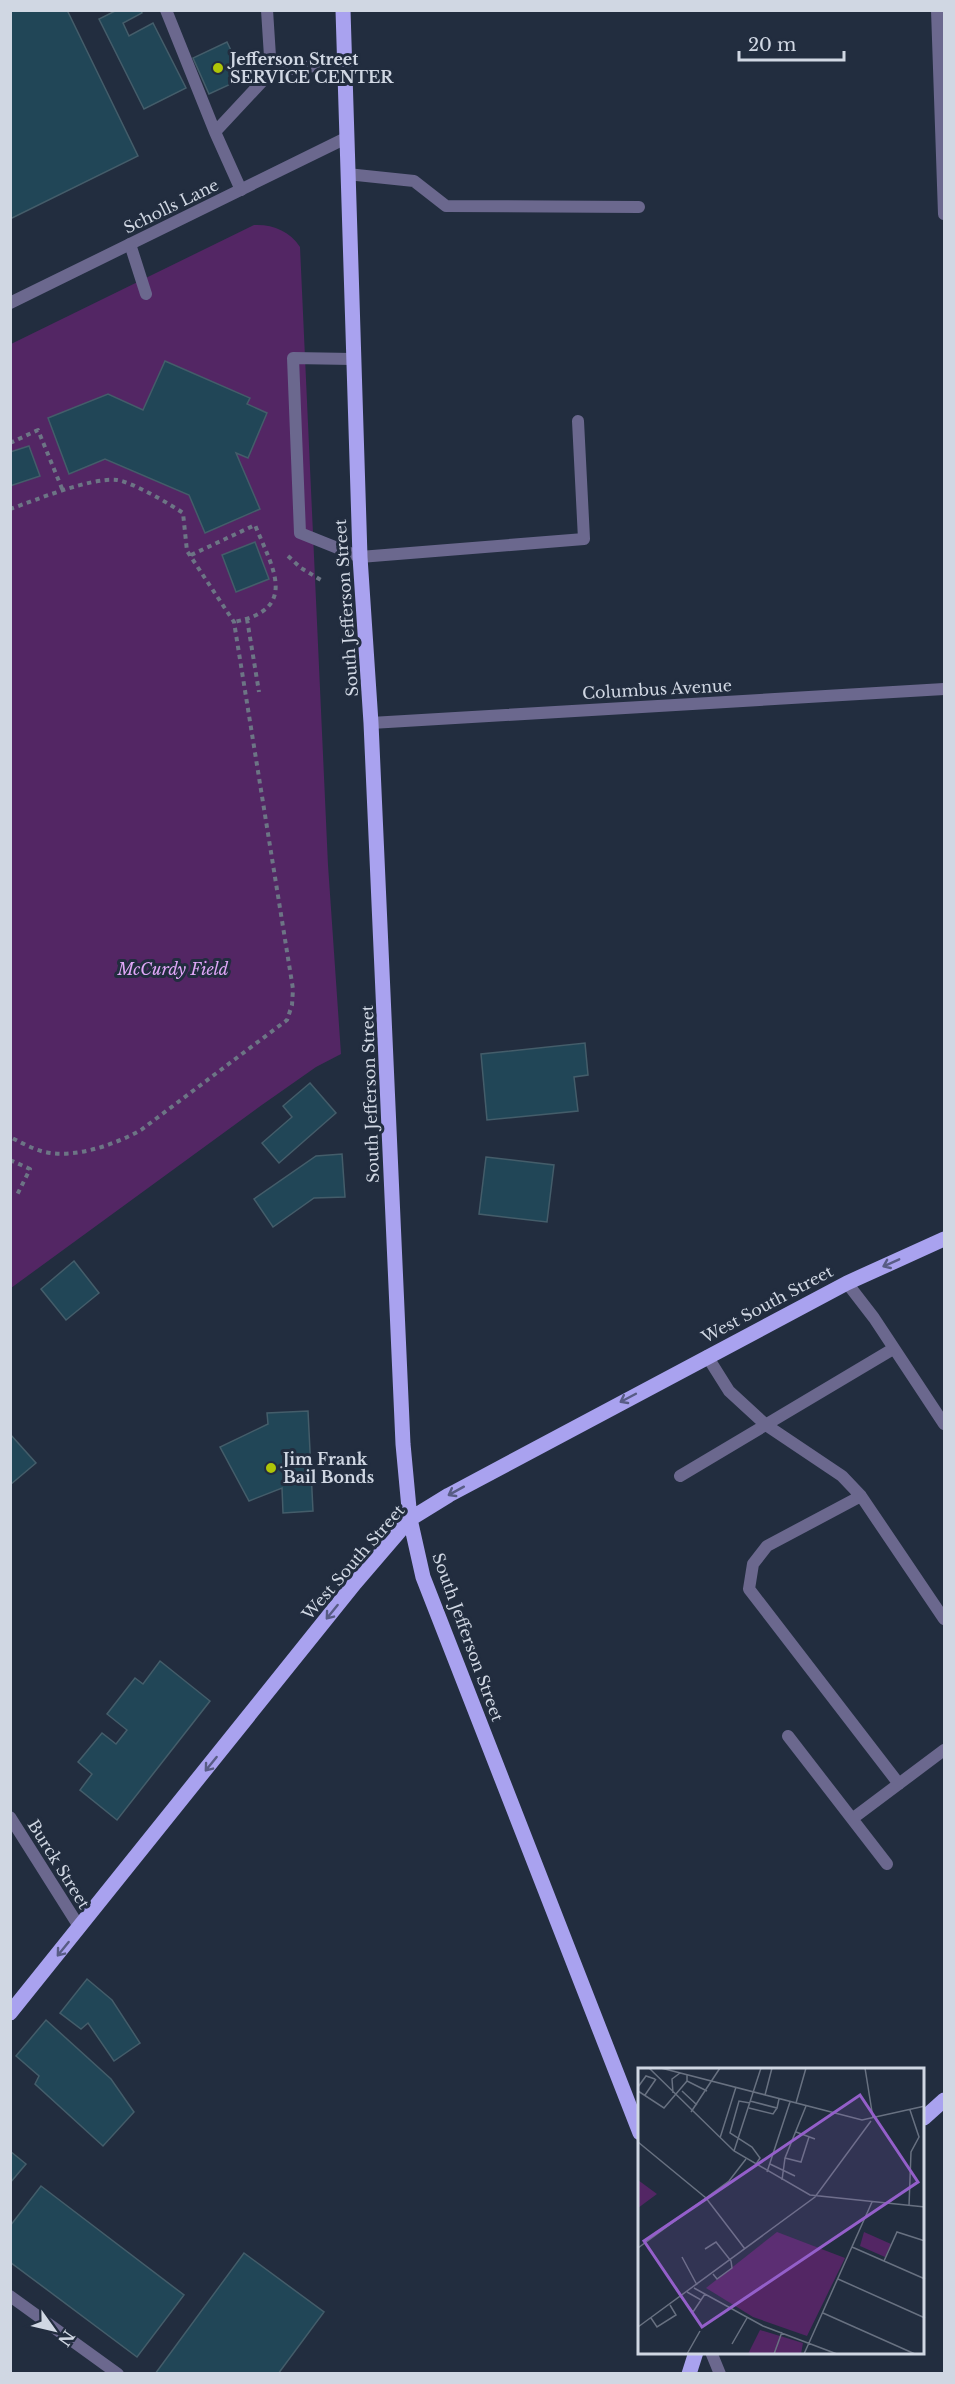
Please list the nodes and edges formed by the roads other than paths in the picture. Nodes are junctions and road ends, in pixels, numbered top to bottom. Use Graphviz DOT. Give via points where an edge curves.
graph roads {
  1 [pos="166,10"];
  2 [pos="267,10"];
  3 [pos="343,10"];
  4 [pos="937,10"];
  5 [pos="344,64"];
  6 [pos="271,72"];
  7 [pos="215,132"];
  8 [pos="346,138"];
  9 [pos="347,174"];
  10 [pos="241,190"];
  11 [pos="639,207"];
  12 [pos="945,213"];
  13 [pos="130,244"];
  14 [pos="146,294"];
  15 [pos="10,303"];
  16 [pos="352,359"];
  17 [pos="578,421"];
  18 [pos="360,557"];
  19 [pos="945,689"];
  20 [pos="372,723"];
  21 [pos="945,1239"];
  22 [pos="847,1283"];
  23 [pos="893,1349"];
  24 [pos="707,1356"];
  25 [pos="945,1424"];
  26 [pos="766,1425"];
  27 [pos="680,1476"];
  28 [pos="861,1496"];
  29 [pos="410,1519"];
  30 [pos="945,1619"];
  31 [pos="788,1736"];
  32 [pos="945,1750"];
  33 [pos="899,1784"];
  34 [pos="10,1817"];
  35 [pos="852,1819"];
  36 [pos="887,1864"];
  37 [pos="80,1928"];
  38 [pos="10,2013"];
  39 [pos="945,2100"];
  40 [pos="925,2117"];
  41 [pos="638,2128"];
  42 [pos="10,2295"];
  43 [pos="695,2354"];
  44 [pos="712,2354"];
  45 [pos="118,2373"];
  46 [pos="689,2373"];
  47 [pos="720,2373"];
  1 -- 7 [label="street"];
  2 -- 6 [label="street"];
  3 -- 5 [label="main road, South Jefferson Street"];
  4 -- 12 [label="street"];
  5 -- 6 [label="street"];
  5 -- 8 [label="main road, South Jefferson Street"];
  6 -- 7 [label="street"];
  7 -- 10 [label="street"];
  8 -- 9 [label="main road, South Jefferson Street"];
  8 -- 10 [label="street, Scholls Lane"];
  9 -- 11 [label="street" via="414,181 446,206"];
  9 -- 16 [label="main road, South Jefferson Street"];
  10 -- 13 [label="street, Scholls Lane"];
  13 -- 14 [label="street"];
  13 -- 15 [label="street, Scholls Lane"];
  16 -- 18 [label="main road, South Jefferson Street"];
  16 -- 18 [label="street" via="293,358 300,533"];
  17 -- 18 [label="street" via="584,539"];
  18 -- 20 [label="main road, South Jefferson Street"];
  19 -- 20 [label="street, Columbus Avenue"];
  20 -- 29 [label="main road, South Jefferson Street" via="403,1444"];
  21 -- 22 [label="main road, West South Street, one-way"];
  22 -- 23 [label="street"];
  22 -- 24 [label="main road, West South Street"];
  23 -- 25 [label="street"];
  23 -- 26 [label="street"];
  24 -- 26 [label="street" via="729,1391"];
  24 -- 29 [label="main road, West South Street, one-way"];
  26 -- 27 [label="street"];
  26 -- 28 [label="street" via="842,1476"];
  28 -- 30 [label="street"];
  28 -- 33 [label="street" via="767,1546 753,1564 749,1589"];
  29 -- 37 [label="main road, West South Street, one-way" via="347,1592"];
  29 -- 41 [label="main road, South Jefferson Street" via="423,1577"];
  31 -- 35 [label="street"];
  32 -- 33 [label="street"];
  33 -- 35 [label="street"];
  34 -- 37 [label="street, Burck Street"];
  35 -- 36 [label="street"];
  37 -- 38 [label="main road, West South Street, one-way"];
  39 -- 40 [label="main road"];
  42 -- 45 [label="street"];
  43 -- 46 [label="main road"];
  44 -- 47 [label="street"];
}
